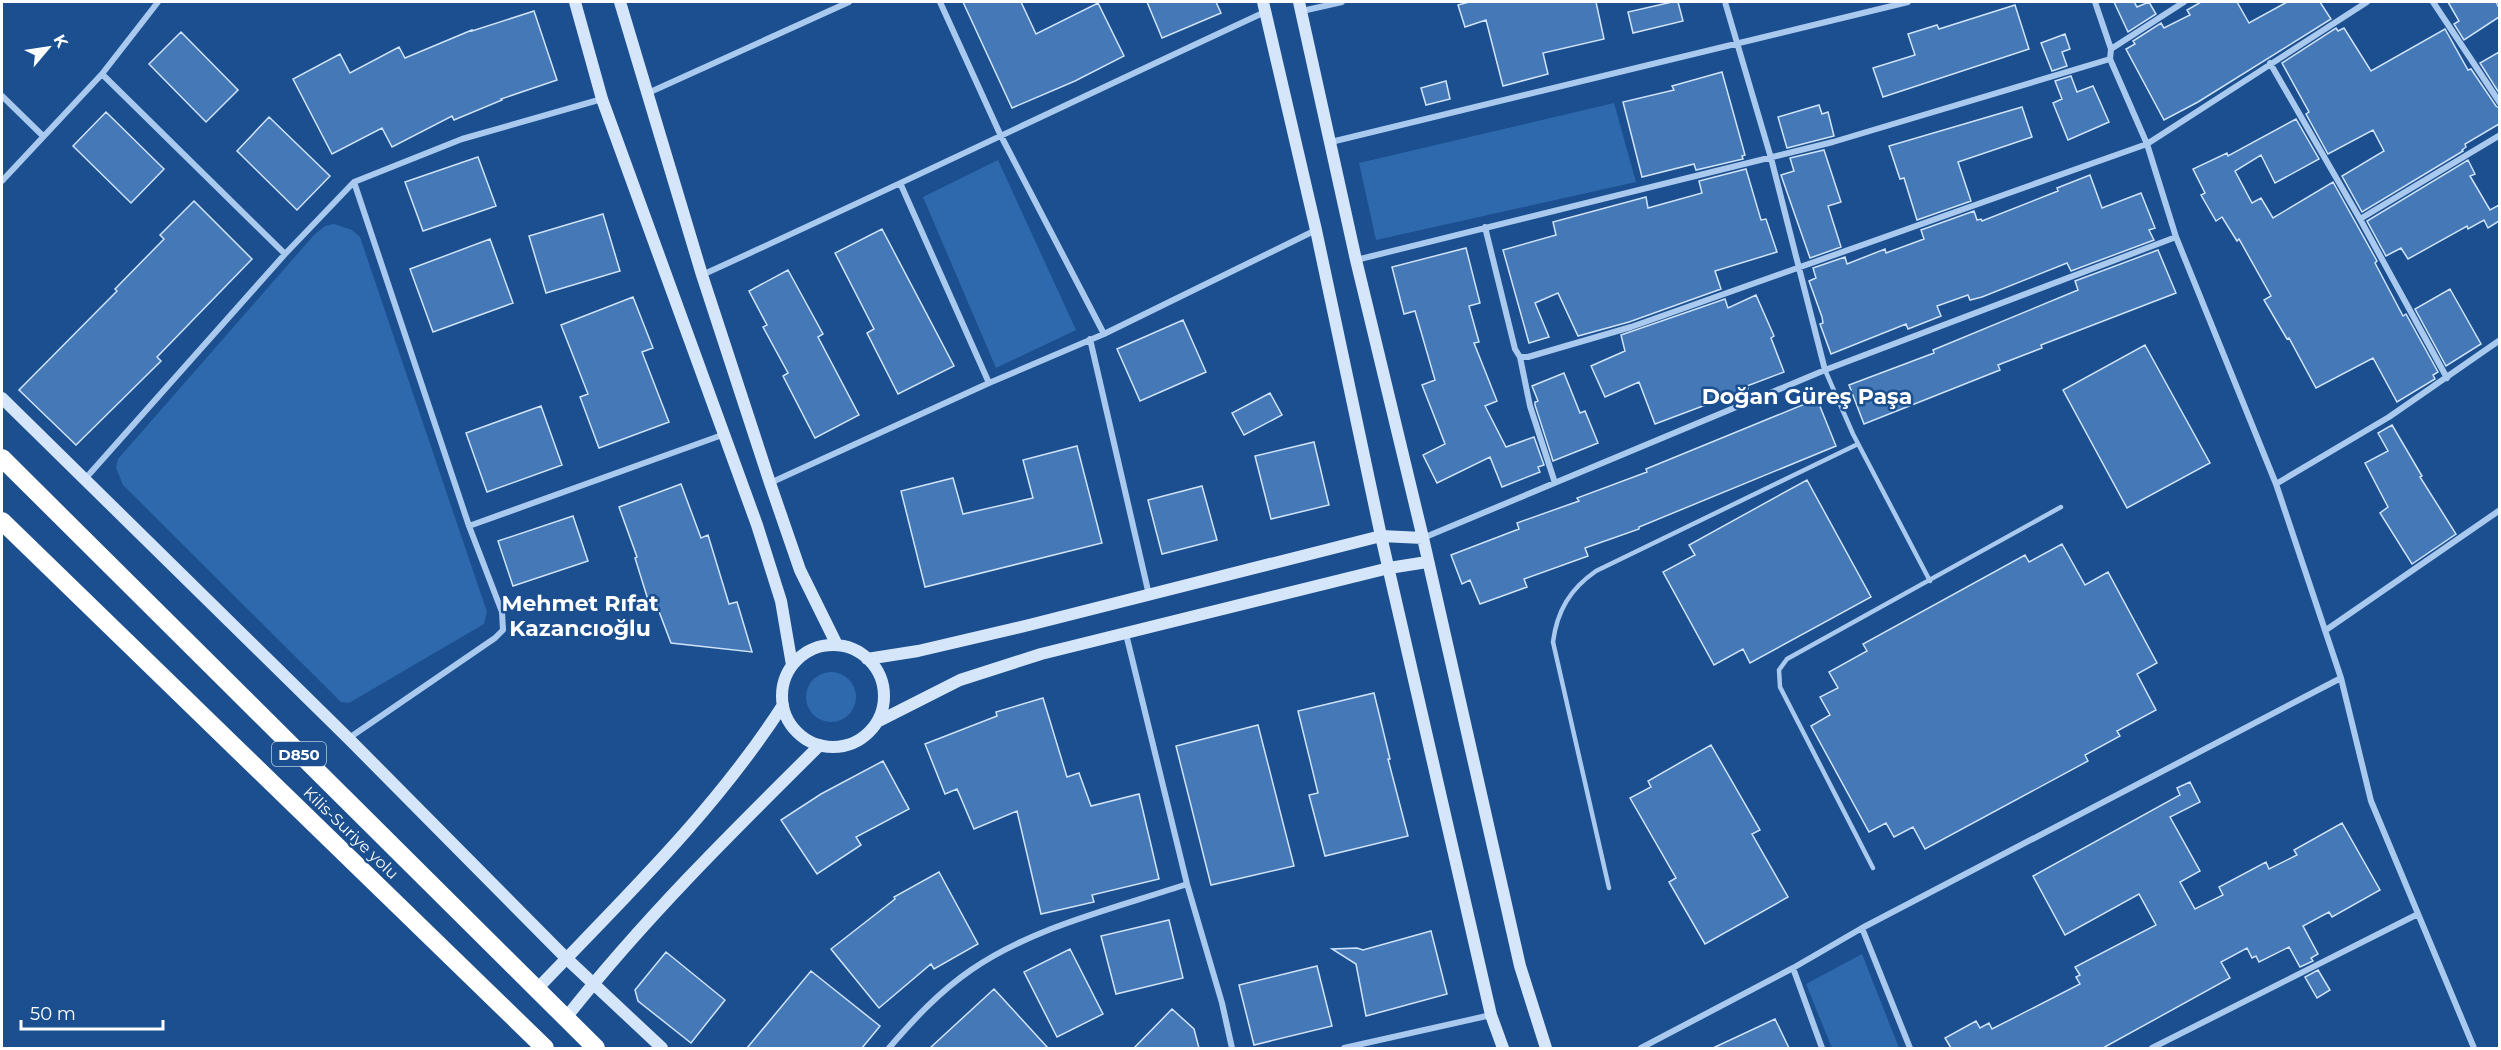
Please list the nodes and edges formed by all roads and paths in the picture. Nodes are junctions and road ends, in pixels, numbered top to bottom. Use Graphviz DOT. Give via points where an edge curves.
graph roads {
  1 [pos="158,2"];
  2 [pos="575,2"];
  3 [pos="620,2"];
  4 [pos="849,2"];
  5 [pos="940,2"];
  6 [pos="1342,2"];
  7 [pos="1725,2"];
  8 [pos="1905,2"];
  9 [pos="2095,2"];
  10 [pos="2184,2"];
  11 [pos="2367,2"];
  12 [pos="2433,2"];
  13 [pos="1264,6"];
  14 [pos="1300,7"];
  15 [pos="1738,44"];
  16 [pos="2111,49"];
  17 [pos="2110,59"];
  18 [pos="2270,63"];
  19 [pos="102,74"];
  20 [pos="648,93"];
  21 [pos="2,96"];
  22 [pos="602,99"];
  23 [pos="2499,103"];
  24 [pos="1000,134"];
  25 [pos="2499,135"];
  26 [pos="43,136"];
  27 [pos="1332,142"];
  28 [pos="2147,144"];
  29 [pos="1771,158"];
  30 [pos="2,181"];
  31 [pos="354,182"];
  32 [pos="901,185"];
  33 [pos="2360,219"];
  34 [pos="1485,227"];
  35 [pos="1316,230"];
  36 [pos="2176,237"];
  37 [pos="285,254"];
  38 [pos="1356,260"];
  39 [pos="1799,269"];
  40 [pos="702,275"];
  41 [pos="1104,334"];
  42 [pos="1090,339"];
  43 [pos="2499,340"];
  44 [pos="1520,357"];
  45 [pos="1825,370"];
  46 [pos="2448,378"];
  47 [pos="989,383"];
  48 [pos="2,398"];
  49 [pos="725,434"];
  50 [pos="1858,444"];
  51 [pos="2,458"];
  52 [pos="85,479"];
  53 [pos="770,483"];
  54 [pos="1554,483"];
  55 [pos="2276,484"];
  56 [pos="2061,507"];
  57 [pos="2499,510"];
  58 [pos="2,521"];
  59 [pos="469,526"];
  60 [pos="1381,536"];
  61 [pos="1423,538"];
  62 [pos="1427,562"];
  63 [pos="1389,568"];
  64 [pos="1930,581"];
  65 [pos="1149,595"];
  66 [pos="2326,630"];
  67 [pos="1126,634"];
  68 [pos="837,645"];
  69 [pos="867,659"];
  70 [pos="792,665"];
  71 [pos="2341,678"];
  72 [pos="783,705"];
  73 [pos="877,722"];
  74 [pos="349,739"];
  75 [pos="820,745"];
  76 [pos="1873,868"];
  77 [pos="1187,884"];
  78 [pos="1609,888"];
  79 [pos="2418,914"];
  80 [pos="1862,928"];
  81 [pos="566,958"];
  82 [pos="1793,968"];
  83 [pos="593,983"];
  84 [pos="536,990"];
  85 [pos="1491,1015"];
  86 [pos="565,1019"];
  87 [pos="545,1048"];
  88 [pos="596,1048"];
  89 [pos="662,1048"];
  90 [pos="888,1048"];
  91 [pos="1232,1048"];
  92 [pos="1344,1048"];
  93 [pos="1503,1048"];
  94 [pos="1546,1048"];
  95 [pos="1641,1048"];
  96 [pos="1822,1048"];
  97 [pos="1910,1048"];
  98 [pos="2152,1048"];
  99 [pos="2474,1048"];
  1 -- 19 [label="street"];
  2 -- 22 [label="street"];
  3 -- 20 [label="street"];
  4 -- 20 [label="street"];
  5 -- 24 [label="street"];
  6 -- 14 [label="street"];
  7 -- 15 [label="street"];
  8 -- 15 [label="street"];
  9 -- 16 [label="street"];
  10 -- 16 [label="street"];
  11 -- 18 [label="street"];
  12 -- 23 [label="street"];
  13 -- 24 [label="street"];
  13 -- 35 [label="street"];
  14 -- 27 [label="street"];
  15 -- 27 [label="street"];
  15 -- 29 [label="street"];
  16 -- 17 [label="street"];
  17 -- 28 [label="street"];
  17 -- 29 [label="street"];
  18 -- 28 [label="street"];
  18 -- 33 [label="street"];
  19 -- 26 [label="street"];
  19 -- 37 [label="street"];
  20 -- 40 [label="street"];
  21 -- 26 [label="street"];
  22 -- 31 [label="street" via="462,139"];
  22 -- 49 [label="street"];
  24 -- 32 [label="street"];
  24 -- 41 [label="street"];
  25 -- 33 [label="street"];
  26 -- 30 [label="street"];
  27 -- 38 [label="street"];
  28 -- 36 [label="street"];
  28 -- 39 [label="street"];
  29 -- 34 [label="street"];
  29 -- 39 [label="street"];
  31 -- 37 [label="street"];
  31 -- 59 [label="street"];
  32 -- 40 [label="street"];
  32 -- 47 [label="street"];
  33 -- 46 [label="street"];
  34 -- 38 [label="street"];
  34 -- 44 [label="street"];
  35 -- 41 [label="street"];
  35 -- 60 [label="street"];
  36 -- 45 [label="street"];
  36 -- 55 [label="street"];
  37 -- 52 [label="street"];
  38 -- 61 [label="street"];
  39 -- 44 [label="street" via="1631,327"];
  39 -- 45 [label="street"];
  40 -- 53 [label="street"];
  41 -- 42 [label="street"];
  42 -- 47 [label="street"];
  42 -- 65 [label="street"];
  43 -- 46 [label="street"];
  44 -- 54 [label="street" via="1530,406"];
  45 -- 50 [label="lane"];
  45 -- 54 [label="street"];
  46 -- 55 [label="street"];
  47 -- 53 [label="street"];
  48 -- 52 [label="street"];
  49 -- 59 [label="street"];
  49 -- 70 [label="street" via="781,601"];
  50 -- 64 [label="lane"];
  50 -- 78 [label="lane" via="1596,571 1578,585 1563,605 1553,642"];
  51 -- 84 [label="highway, D850"];
  52 -- 74 [label="street"];
  53 -- 68 [label="street" via="801,570"];
  54 -- 61 [label="street"];
  55 -- 66 [label="street"];
  56 -- 64 [label="lane"];
  57 -- 66 [label="street"];
  58 -- 87 [label="highway, Kilis-Suriye yolu / D850"];
  59 -- 74 [label="street" via="502,612 503,630"];
  60 -- 61 [label="street"];
  60 -- 63 [label="street"];
  60 -- 65 [label="street"];
  61 -- 62 [label="street"];
  62 -- 63 [label="street"];
  62 -- 94 [label="street" via="1520,966"];
  63 -- 67 [label="street"];
  63 -- 85 [label="street"];
  64 -- 76 [label="lane" via="1787,659 1778,676 1780,687"];
  65 -- 69 [label="street" via="918,651"];
  66 -- 71 [label="street"];
  67 -- 73 [label="street" via="1041,654 960,680"];
  67 -- 77 [label="street"];
  68 -- 69 [label="street" via="853,649"];
  68 -- 70 [label="street" via="805,653"];
  69 -- 73 [label="street" via="878,672 883,688 883,706"];
  70 -- 72 [label="street" via="785,677"];
  71 -- 79 [label="street" via="2371,801"];
  71 -- 80 [label="street"];
  72 -- 75 [label="street" via="796,731"];
  72 -- 81 [label="street" via="754,749 677,843"];
  73 -- 75 [label="street" via="852,743"];
  74 -- 81 [label="street"];
  75 -- 83 [label="street" via="713,850"];
  77 -- 90 [label="street" via="1033,936 972,969 926,1006"];
  77 -- 91 [label="street"];
  79 -- 98 [label="street"];
  79 -- 99 [label="street"];
  80 -- 82 [label="street"];
  80 -- 97 [label="street"];
  81 -- 83 [label="street"];
  81 -- 84 [label="street"];
  82 -- 95 [label="street"];
  82 -- 96 [label="street"];
  83 -- 86 [label="street"];
  83 -- 89 [label="street"];
  84 -- 86 [label="highway, D850"];
  85 -- 92 [label="street"];
  85 -- 93 [label="street"];
  86 -- 88 [label="highway, D850"];
}
